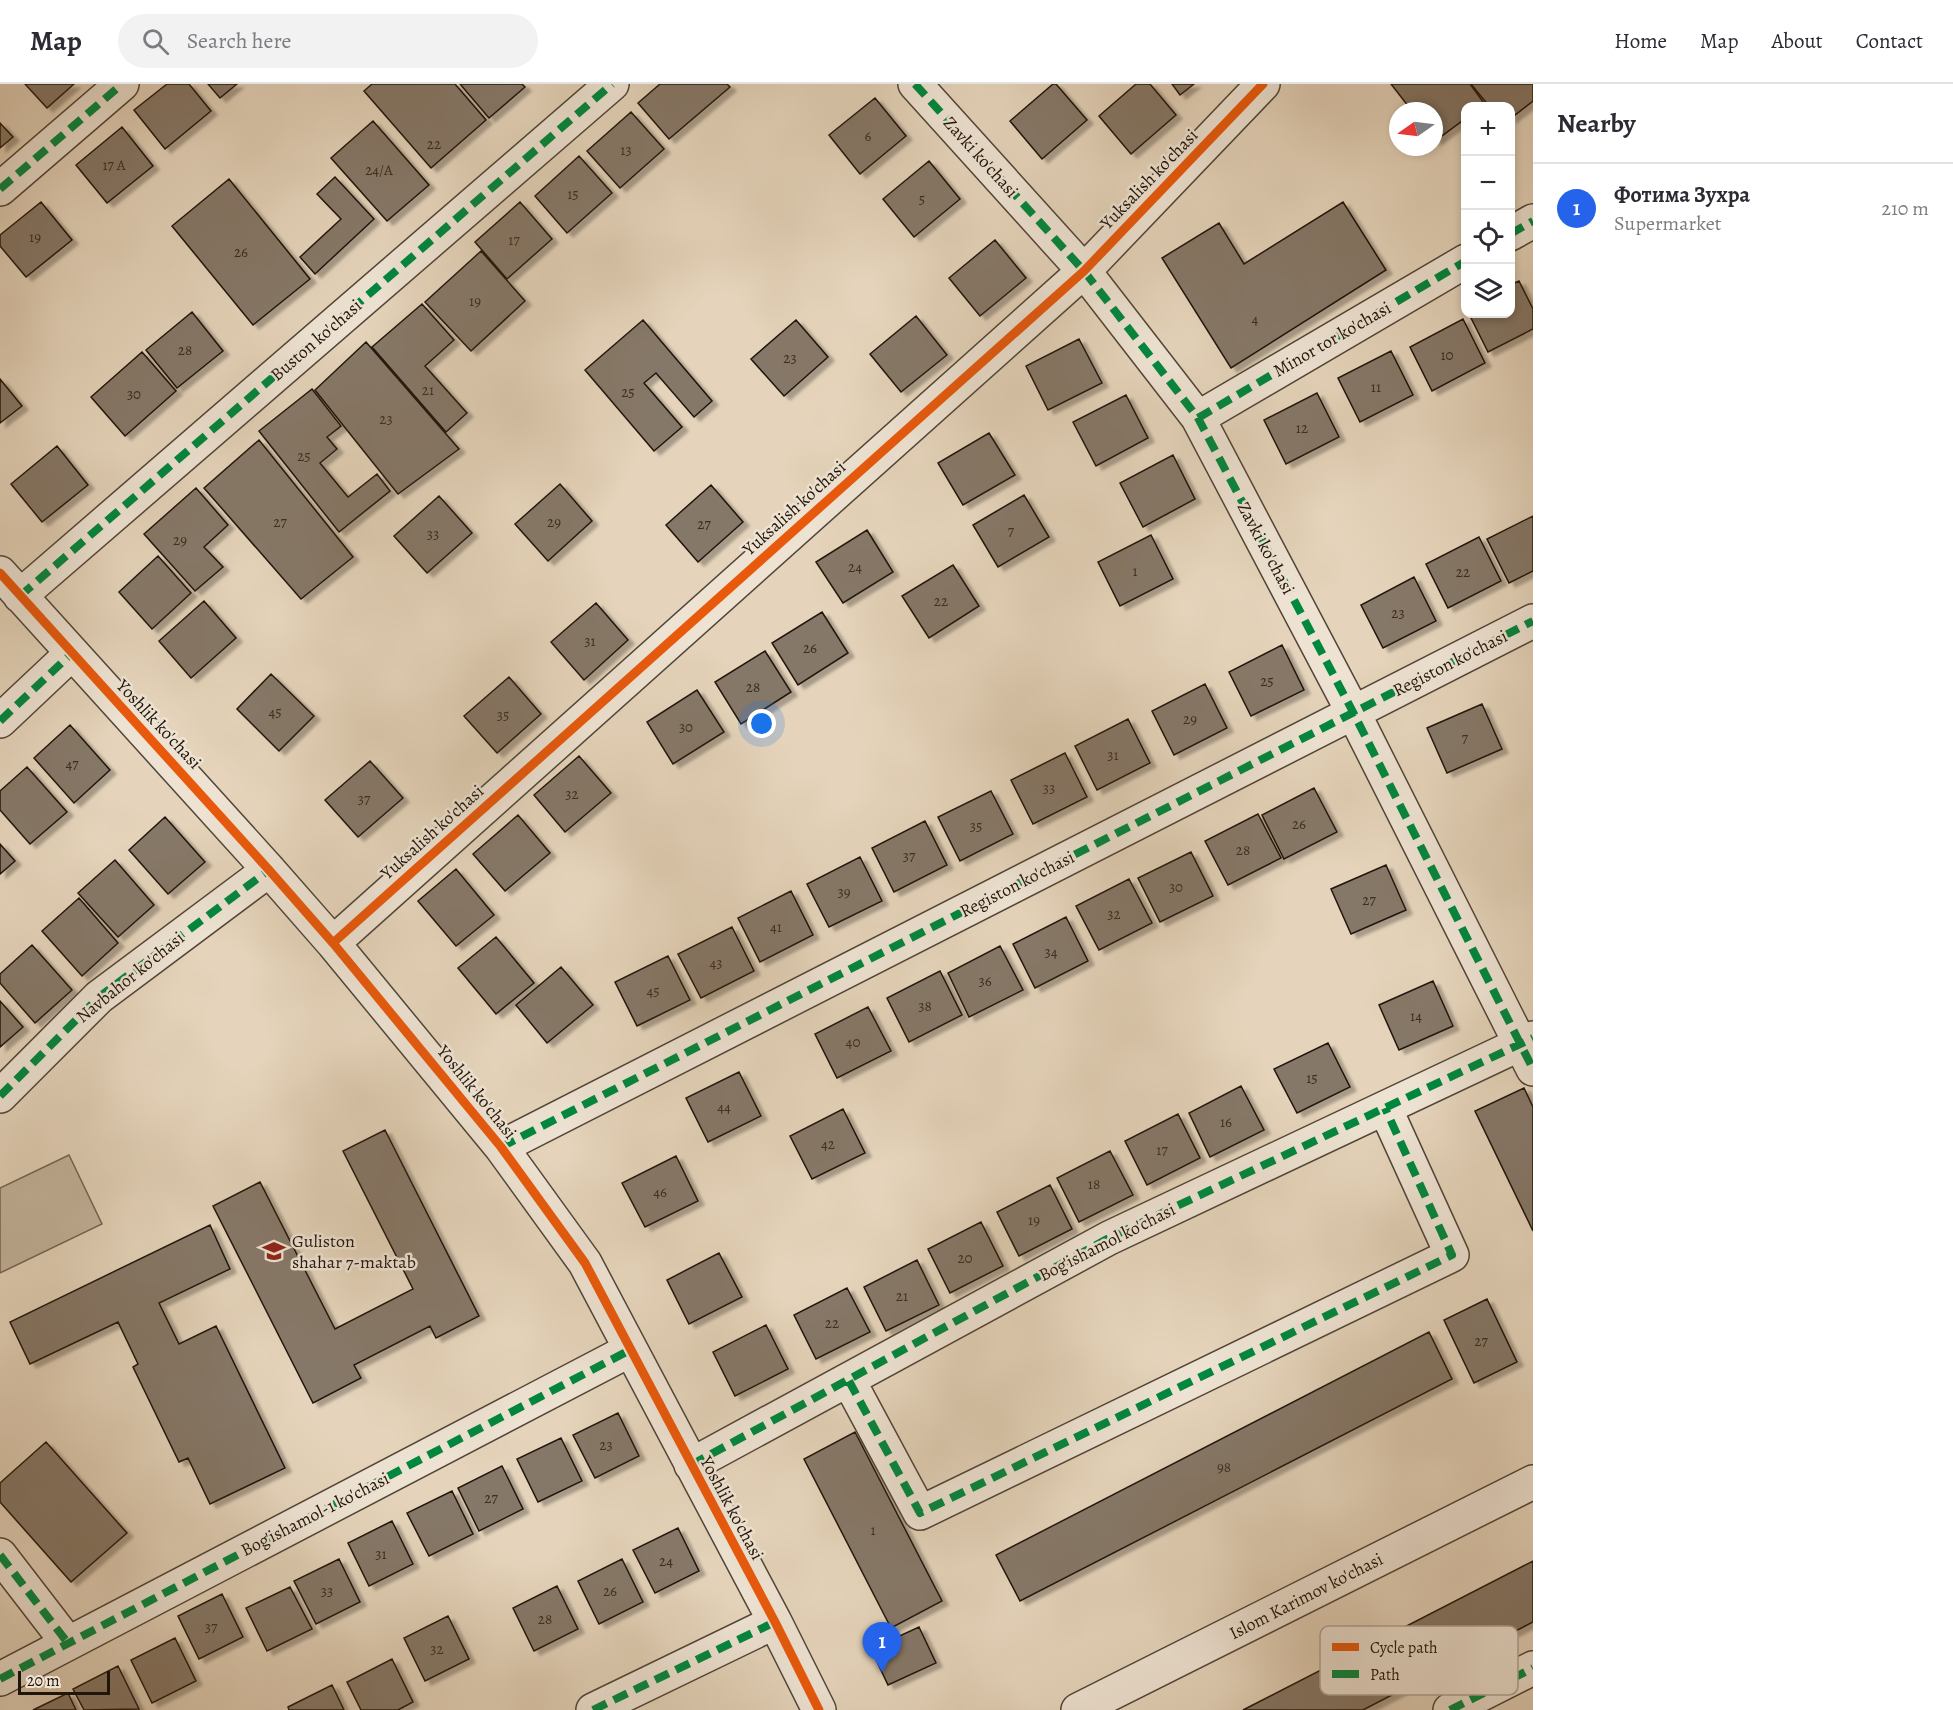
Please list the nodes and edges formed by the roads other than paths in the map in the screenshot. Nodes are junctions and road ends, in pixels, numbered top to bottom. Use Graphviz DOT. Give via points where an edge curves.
graph roads {
  1 [pos="122,84"];
  2 [pos="612,84"];
  3 [pos="915,84"];
  4 [pos="1263,84"];
  5 [pos="0,189"];
  6 [pos="1533,221"];
  7 [pos="1515,231"];
  8 [pos="1461,264"];
  9 [pos="1084,271"];
  10 [pos="1198,418"];
  11 [pos="10,584"];
  12 [pos="1533,621"];
  13 [pos="71,654"];
  14 [pos="1353,712"];
  15 [pos="0,721"];
  16 [pos="269,870"];
  17 [pos="333,943"];
  18 [pos="1529,1050"];
  19 [pos="0,1095"];
  20 [pos="1385,1108"];
  21 [pos="501,1147"];
  22 [pos="630,1350"];
  23 [pos="849,1381"];
  24 [pos="691,1466"];
  25 [pos="1533,1482"];
  26 [pos="0,1555"];
  27 [pos="775,1623"];
  28 [pos="68,1642"];
  29 [pos="1533,1668"];
  30 [pos="1518,1676"];
  31 [pos="0,1679"];
  32 [pos="1482,1695"];
  33 [pos="1458,1708"];
  34 [pos="593,1710"];
  35 [pos="819,1710"];
  36 [pos="1078,1710"];
  1 -- 5 [label="street"];
  2 -- 11 [label="street, Buston ko'chasi"];
  3 -- 9 [label="street, Zavki ko'chasi"];
  4 -- 9 [label="street, Yuksalish ko'chasi"];
  6 -- 7 [label="street"];
  8 -- 10 [label="street, Minor tor ko'chasi"];
  9 -- 10 [label="street, Zavki ko'chasi"];
  9 -- 17 [label="street, Yuksalish ko'chasi"];
  10 -- 14 [label="street, Zavki ko'chasi"];
  11 -- 13 [label="street, Yoshlik ko'chasi"];
  12 -- 14 [label="street, Registon ko'chasi"];
  13 -- 15 [label="street"];
  13 -- 16 [label="street, Yoshlik ko'chasi"];
  14 -- 18 [label="street, Zavki ko'chasi"];
  14 -- 21 [label="street, Registon ko'chasi"];
  16 -- 17 [label="street, Yoshlik ko'chasi"];
  16 -- 19 [label="street, Navbahor ko'chasi" via="99,997"];
  17 -- 21 [label="street, Yoshlik ko'chasi"];
  18 -- 20 [label="street, Bog'ishamol ko'chasi"];
  20 -- 23 [label="street, Bog'ishamol ko'chasi" via="1109,1238"];
  20 -- 23 [label="street" via="1452,1255 920,1513"];
  21 -- 22 [label="street, Yoshlik ko'chasi" via="585,1263"];
  22 -- 24 [label="street, Yoshlik ko'chasi"];
  22 -- 28 [label="street, Bog'ishamol-1 ko'chasi"];
  23 -- 24 [label="street, Bog'ishamol ko'chasi"];
  24 -- 27 [label="street, Yoshlik ko'chasi"];
  25 -- 36 [label="street, Islom Karimov ko'chasi"];
  26 -- 28 [label="street"];
  27 -- 34 [label="street"];
  27 -- 35 [label="street, Yoshlik ko'chasi"];
  28 -- 31 [label="street, Bog'ishamol-1 ko'chasi"];
  29 -- 30 [label="street"];
  32 -- 33 [label="street"];
}
